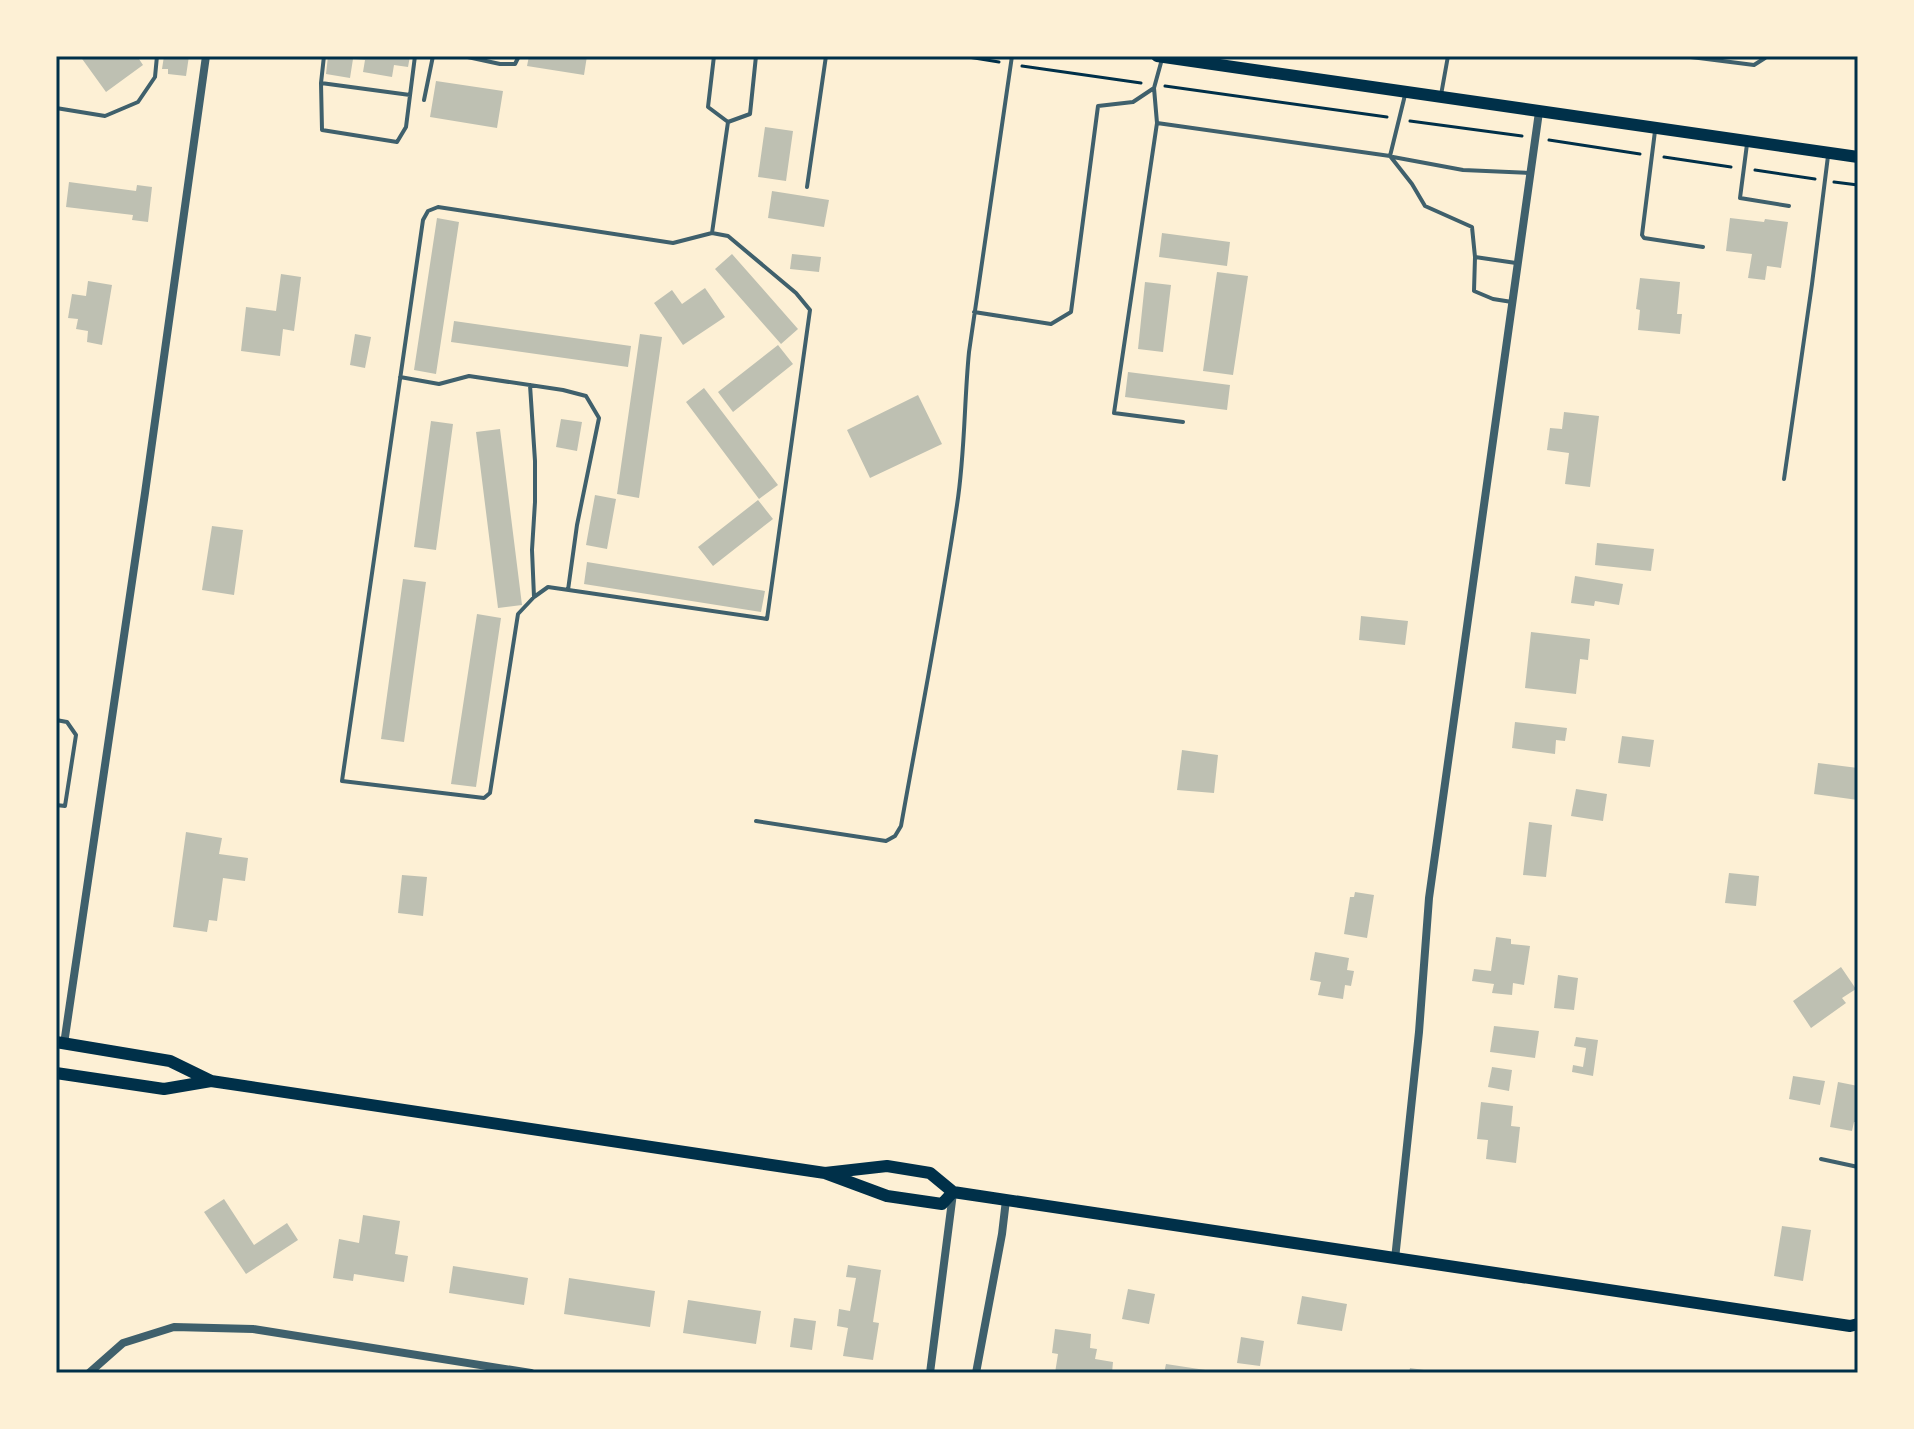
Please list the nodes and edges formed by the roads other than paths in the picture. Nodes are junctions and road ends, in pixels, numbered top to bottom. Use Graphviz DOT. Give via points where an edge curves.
graph roads {
  1 [pos="157,56"];
  2 [pos="206,56"];
  3 [pos="324,56"];
  4 [pos="415,56"];
  5 [pos="433,56"];
  6 [pos="463,56"];
  7 [pos="519,56"];
  8 [pos="714,56"];
  9 [pos="756,56"];
  10 [pos="826,56"];
  11 [pos="1012,56"];
  12 [pos="1160,56"];
  13 [pos="1448,56"];
  14 [pos="1683,56"];
  15 [pos="1765,56"];
  16 [pos="1194,59"];
  17 [pos="321,83"];
  18 [pos="1154,88"];
  19 [pos="1406,92"];
  20 [pos="410,95"];
  21 [pos="1440,97"];
  22 [pos="424,100"];
  23 [pos="56,108"];
  24 [pos="1539,112"];
  25 [pos="728,122"];
  26 [pos="1157,123"];
  27 [pos="1656,128"];
  28 [pos="1748,141"];
  29 [pos="1829,153"];
  30 [pos="1390,156"];
  31 [pos="1858,157"];
  32 [pos="1531,173"];
  33 [pos="807,187"];
  34 [pos="1789,206"];
  35 [pos="712,233"];
  36 [pos="1703,247"];
  37 [pos="1475,257"];
  38 [pos="1518,263"];
  39 [pos="1513,302"];
  40 [pos="974,312"];
  41 [pos="400,377"];
  42 [pos="530,385"];
  43 [pos="1183,422"];
  44 [pos="1784,479"];
  45 [pos="568,590"];
  46 [pos="534,597"];
  47 [pos="56,720"];
  48 [pos="56,805"];
  49 [pos="756,821"];
  50 [pos="60,1043"];
  51 [pos="56,1073"];
  52 [pos="211,1081"];
  53 [pos="1821,1159"];
  54 [pos="1858,1167"];
  55 [pos="825,1173"];
  56 [pos="953,1192"];
  57 [pos="1006,1200"];
  58 [pos="1395,1259"];
  59 [pos="1855,1326"];
  60 [pos="500,1371"];
  61 [pos="89,1373"];
  62 [pos="531,1373"];
  63 [pos="930,1373"];
  64 [pos="976,1373"];
  1 -- 23 [label="lane" via="155,77 138,102 105,116"];
  2 -- 50 [label="street"];
  3 -- 17 [label="lane"];
  4 -- 20 [label="lane"];
  5 -- 22 [label="lane"];
  6 -- 7 [label="lane" via="515,64"];
  8 -- 25 [label="lane" via="708,107"];
  9 -- 25 [label="lane" via="750,114"];
  10 -- 33 [label="lane"];
  11 -- 40 [label="lane"];
  12 -- 16 [label="main road"];
  12 -- 18 [label="lane"];
  13 -- 21 [label="lane"];
  14 -- 15 [label="lane" via="1754,65"];
  16 -- 19 [label="main road"];
  17 -- 20 [label="lane"];
  17 -- 20 [label="lane" via="322,130 397,142 406,127"];
  18 -- 26 [label="lane"];
  18 -- 40 [label="lane" via="1133,102 1098,106 1071,312 1051,324"];
  19 -- 21 [label="main road"];
  19 -- 30 [label="lane"];
  21 -- 24 [label="main road"];
  24 -- 27 [label="main road"];
  24 -- 32 [label="street"];
  25 -- 35 [label="lane"];
  26 -- 30 [label="lane"];
  26 -- 43 [label="lane" via="1114,413"];
  27 -- 28 [label="main road"];
  27 -- 36 [label="lane" via="1642,235"];
  28 -- 29 [label="main road"];
  28 -- 34 [label="lane" via="1740,198"];
  29 -- 31 [label="main road"];
  29 -- 44 [label="lane"];
  30 -- 32 [label="lane" via="1463,170"];
  30 -- 37 [label="lane" via="1425,206 1472,227"];
  32 -- 38 [label="street"];
  35 -- 41 [label="lane" via="673,243 438,207 428,211"];
  35 -- 45 [label="lane" via="728,236 810,310 767,619"];
  37 -- 38 [label="lane"];
  37 -- 39 [label="lane" via="1474,291"];
  38 -- 39 [label="street"];
  39 -- 58 [label="street" via="1429,898"];
  40 -- 49 [label="lane" via="957,504 901,826 886,841"];
  41 -- 42 [label="lane" via="439,384 469,376"];
  41 -- 46 [label="lane" via="342,781 484,798 490,793 518,614"];
  42 -- 45 [label="lane" via="586,396 599,418"];
  42 -- 46 [label="lane"];
  45 -- 46 [label="lane" via="548,587"];
  47 -- 48 [label="lane" via="67,722 76,735 65,806"];
  50 -- 52 [label="main road" via="170,1061"];
  51 -- 52 [label="main road" via="164,1089"];
  52 -- 55 [label="main road"];
  53 -- 54 [label="lane"];
  55 -- 56 [label="main road" via="887,1166 930,1173"];
  55 -- 56 [label="main road" via="887,1196 942,1204"];
  56 -- 57 [label="main road"];
  56 -- 63 [label="street"];
  57 -- 58 [label="main road"];
  57 -- 64 [label="street"];
  58 -- 59 [label="main road"];
  60 -- 61 [label="street" via="253,1329 174,1327 123,1343"];
  60 -- 62 [label="street"];
}
